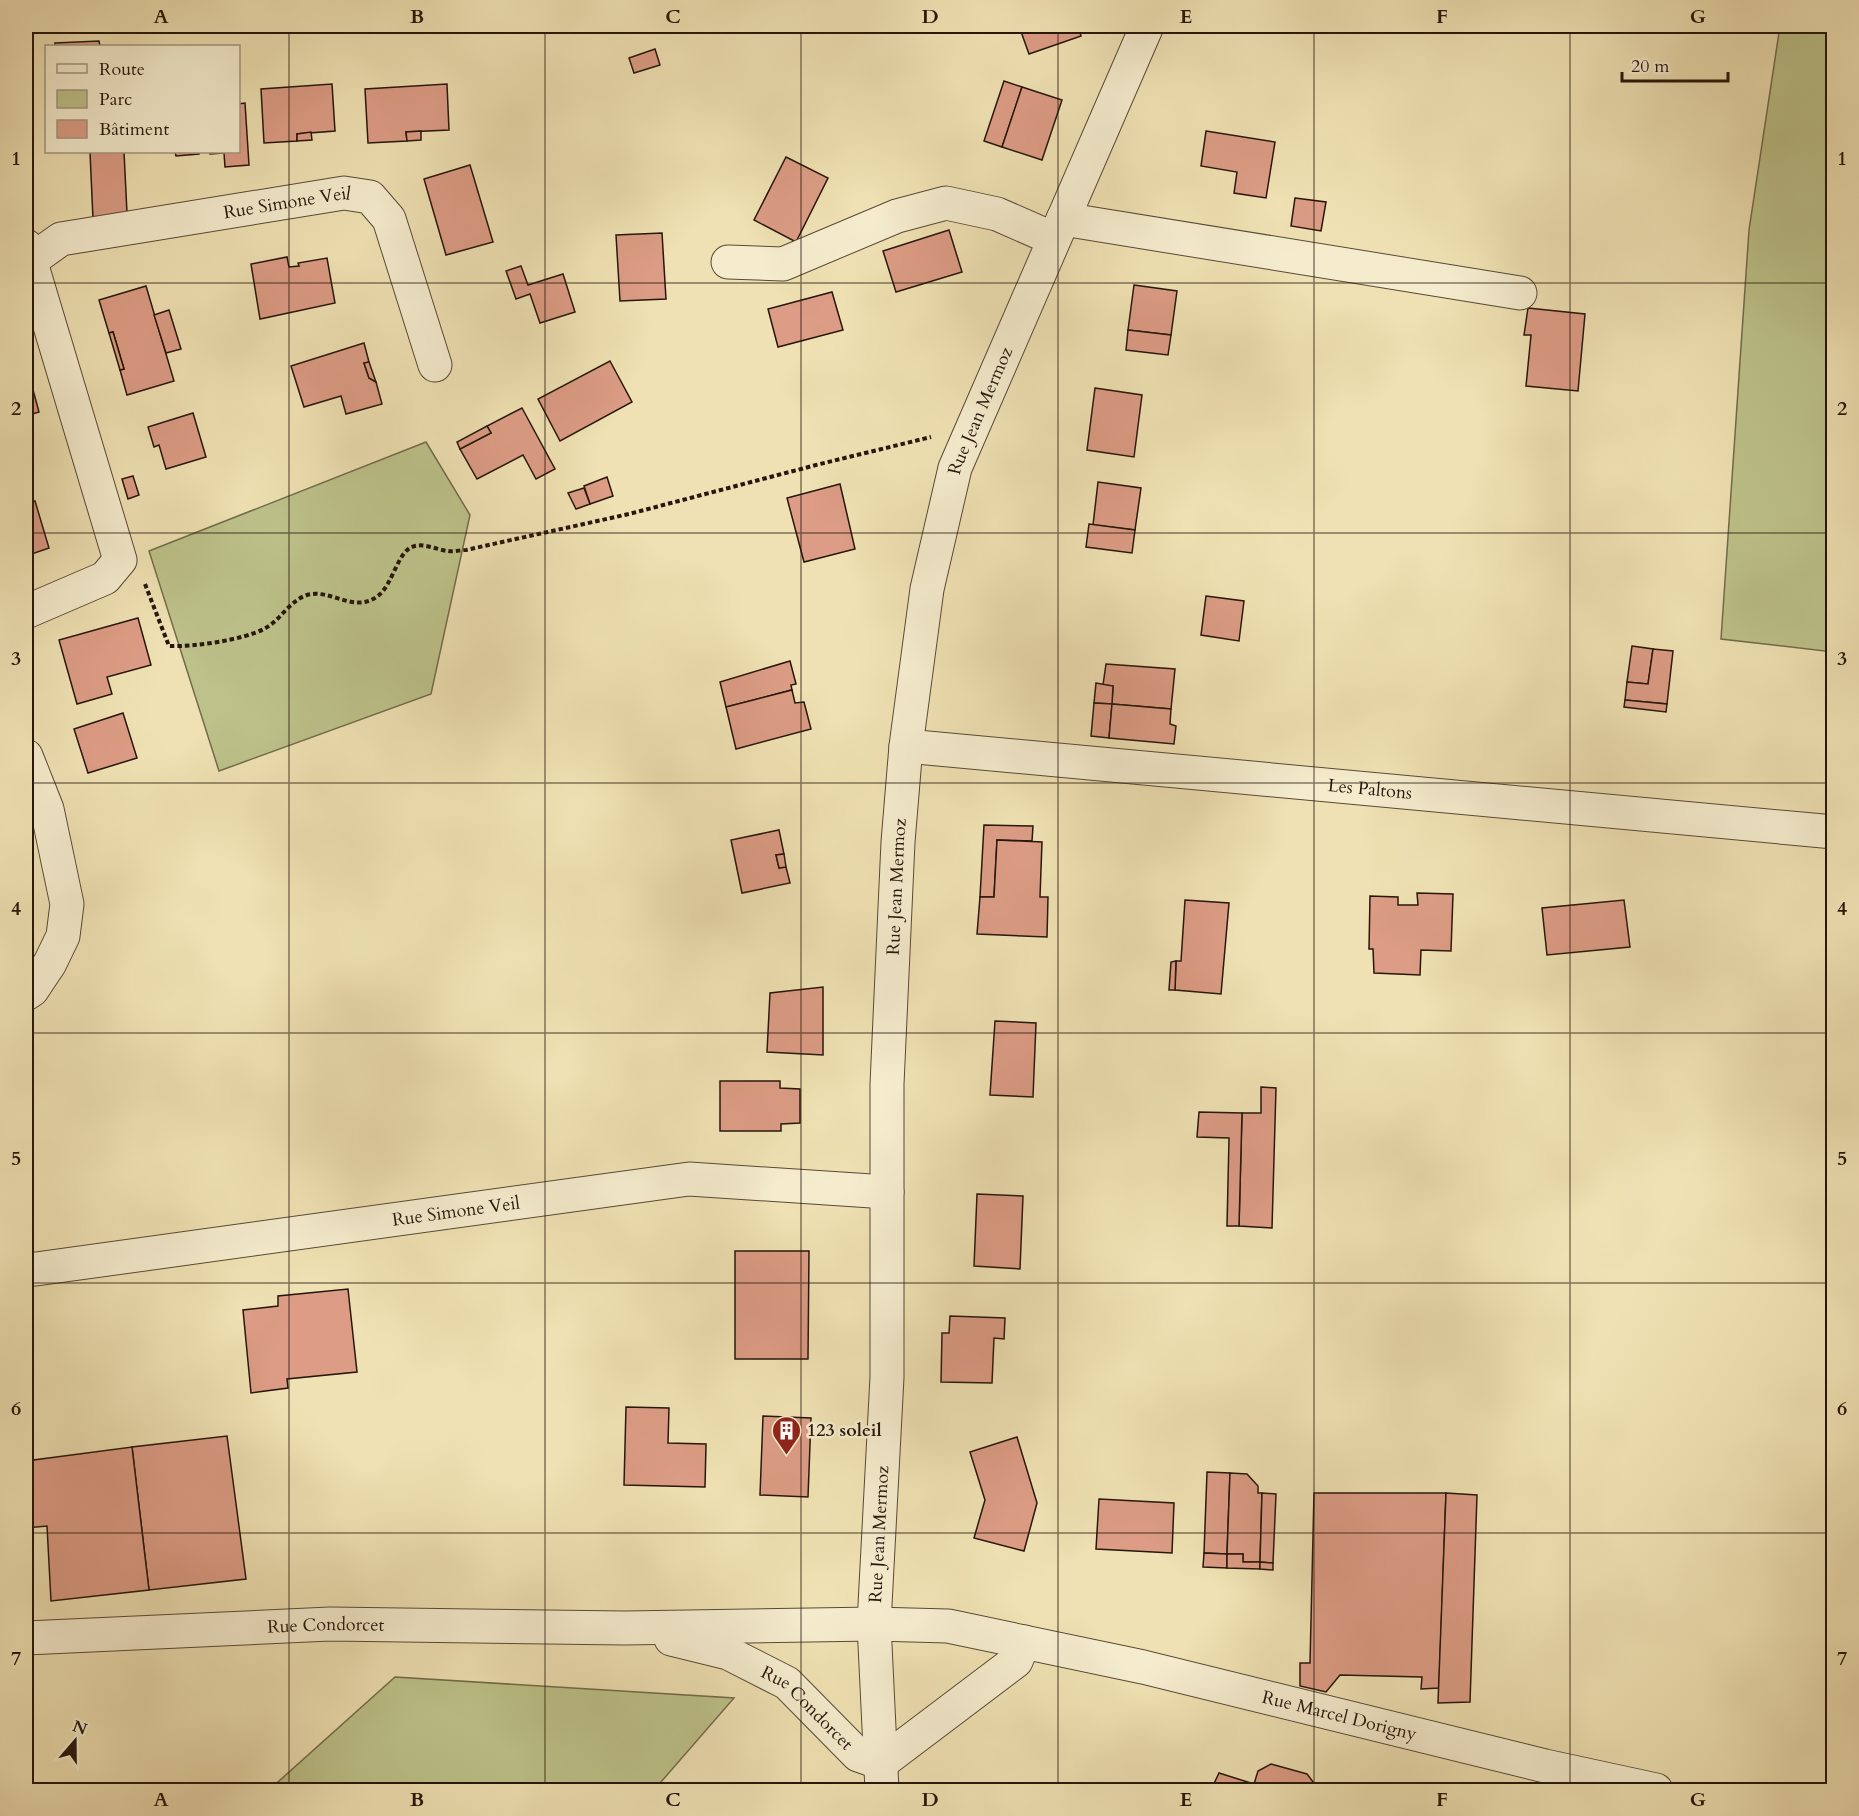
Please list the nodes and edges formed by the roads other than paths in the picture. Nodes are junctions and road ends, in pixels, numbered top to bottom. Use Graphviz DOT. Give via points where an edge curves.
graph roads {
  1 [pos="1147,26"];
  2 [pos="1059,229"];
  3 [pos="27,257"];
  4 [pos="728,261"];
  5 [pos="1520,293"];
  6 [pos="435,365"];
  7 [pos="26,612"];
  8 [pos="906,746"];
  9 [pos="26,756"];
  10 [pos="1833,832"];
  11 [pos="26,994"];
  12 [pos="887,1192"];
  13 [pos="26,1269"];
  14 [pos="874,1624"];
  15 [pos="625,1628"];
  16 [pos="26,1638"];
  17 [pos="1024,1642"];
  18 [pos="881,1777"];
  19 [pos="1656,1791"];
  1 -- 2 [label="street, Rue Jean Mermoz"];
  2 -- 4 [label="street" via="946,203 897,216 783,264"];
  2 -- 5 [label="street"];
  2 -- 8 [label="street, Rue Jean Mermoz" via="955,468 927,589"];
  3 -- 6 [label="street, Rue Simone Veil" via="61,240 344,193 370,197 389,219"];
  3 -- 7 [label="street, Rue Simone Veil" via="120,560 105,578"];
  8 -- 10 [label="street, Les Paltons"];
  8 -- 12 [label="street, Rue Jean Mermoz" via="887,1084"];
  9 -- 11 [label="street" via="47,809 68,904 63,936 50,963"];
  12 -- 13 [label="street, Rue Simone Veil" via="689,1179"];
  12 -- 14 [label="street, Rue Jean Mermoz" via="887,1377"];
  14 -- 15 [label="street, Rue Condorcet"];
  14 -- 17 [label="street, Rue Marcel Dorigny" via="948,1626"];
  14 -- 18 [label="street, Rue Jean Mermoz"];
  15 -- 16 [label="street, Rue Condorcet" via="330,1624"];
  15 -- 18 [label="street, Rue Condorcet" via="728,1653 787,1683"];
  17 -- 18 [label="street" via="1016,1661"];
  17 -- 19 [label="street, Rue Marcel Dorigny"];
}
